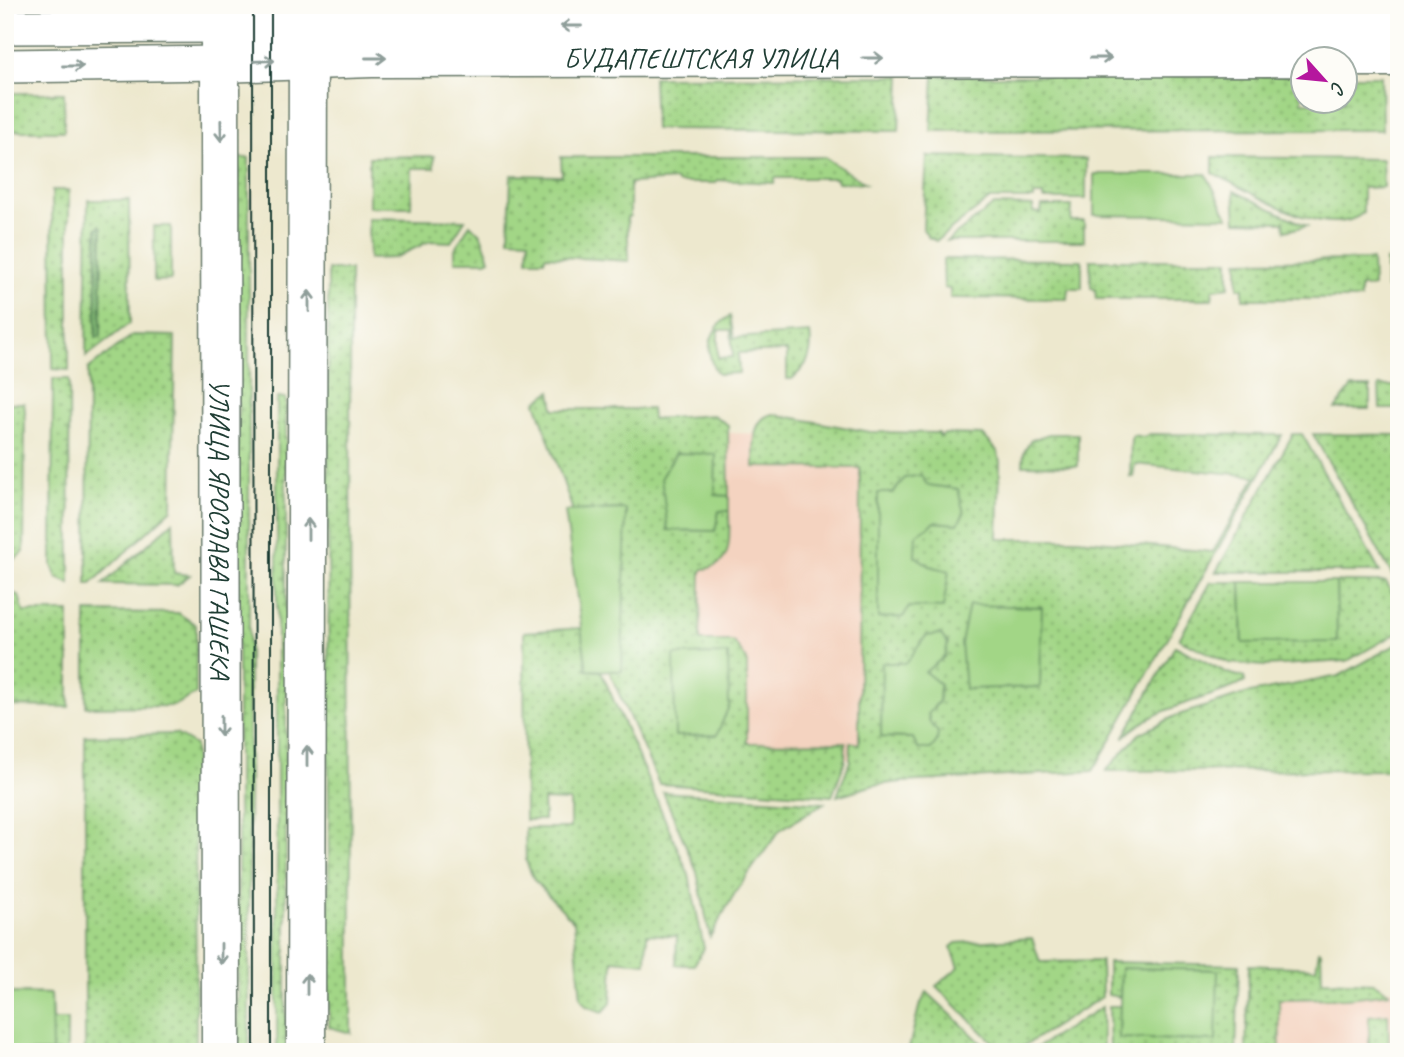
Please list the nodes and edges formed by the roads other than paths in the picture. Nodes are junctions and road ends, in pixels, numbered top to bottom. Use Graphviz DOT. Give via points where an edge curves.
graph roads {
  1 [pos="1399,26"];
  2 [pos="5,27"];
  3 [pos="219,31"];
  4 [pos="308,31"];
  5 [pos="1399,57"];
  6 [pos="5,66"];
  7 [pos="221,1052"];
  8 [pos="306,1052"];
  1 -- 4 [label="street, БУДАПЕШТСКАЯ УЛИЦА, one-way"];
  2 -- 3 [label="street, БУДАПЕШТСКАЯ УЛИЦА"];
  3 -- 4 [label="street, БУДАПЕШТСКАЯ УЛИЦА"];
  6 -- 3 [label="street, БУДАПЕШТСКАЯ УЛИЦА, one-way"];
  3 -- 7 [label="street, УЛИЦА ЯРОСЛАВА ГАШЕКА, one-way"];
  4 -- 5 [label="street, БУДАПЕШТСКАЯ УЛИЦА, one-way"];
  8 -- 4 [label="street, one-way"];
}
